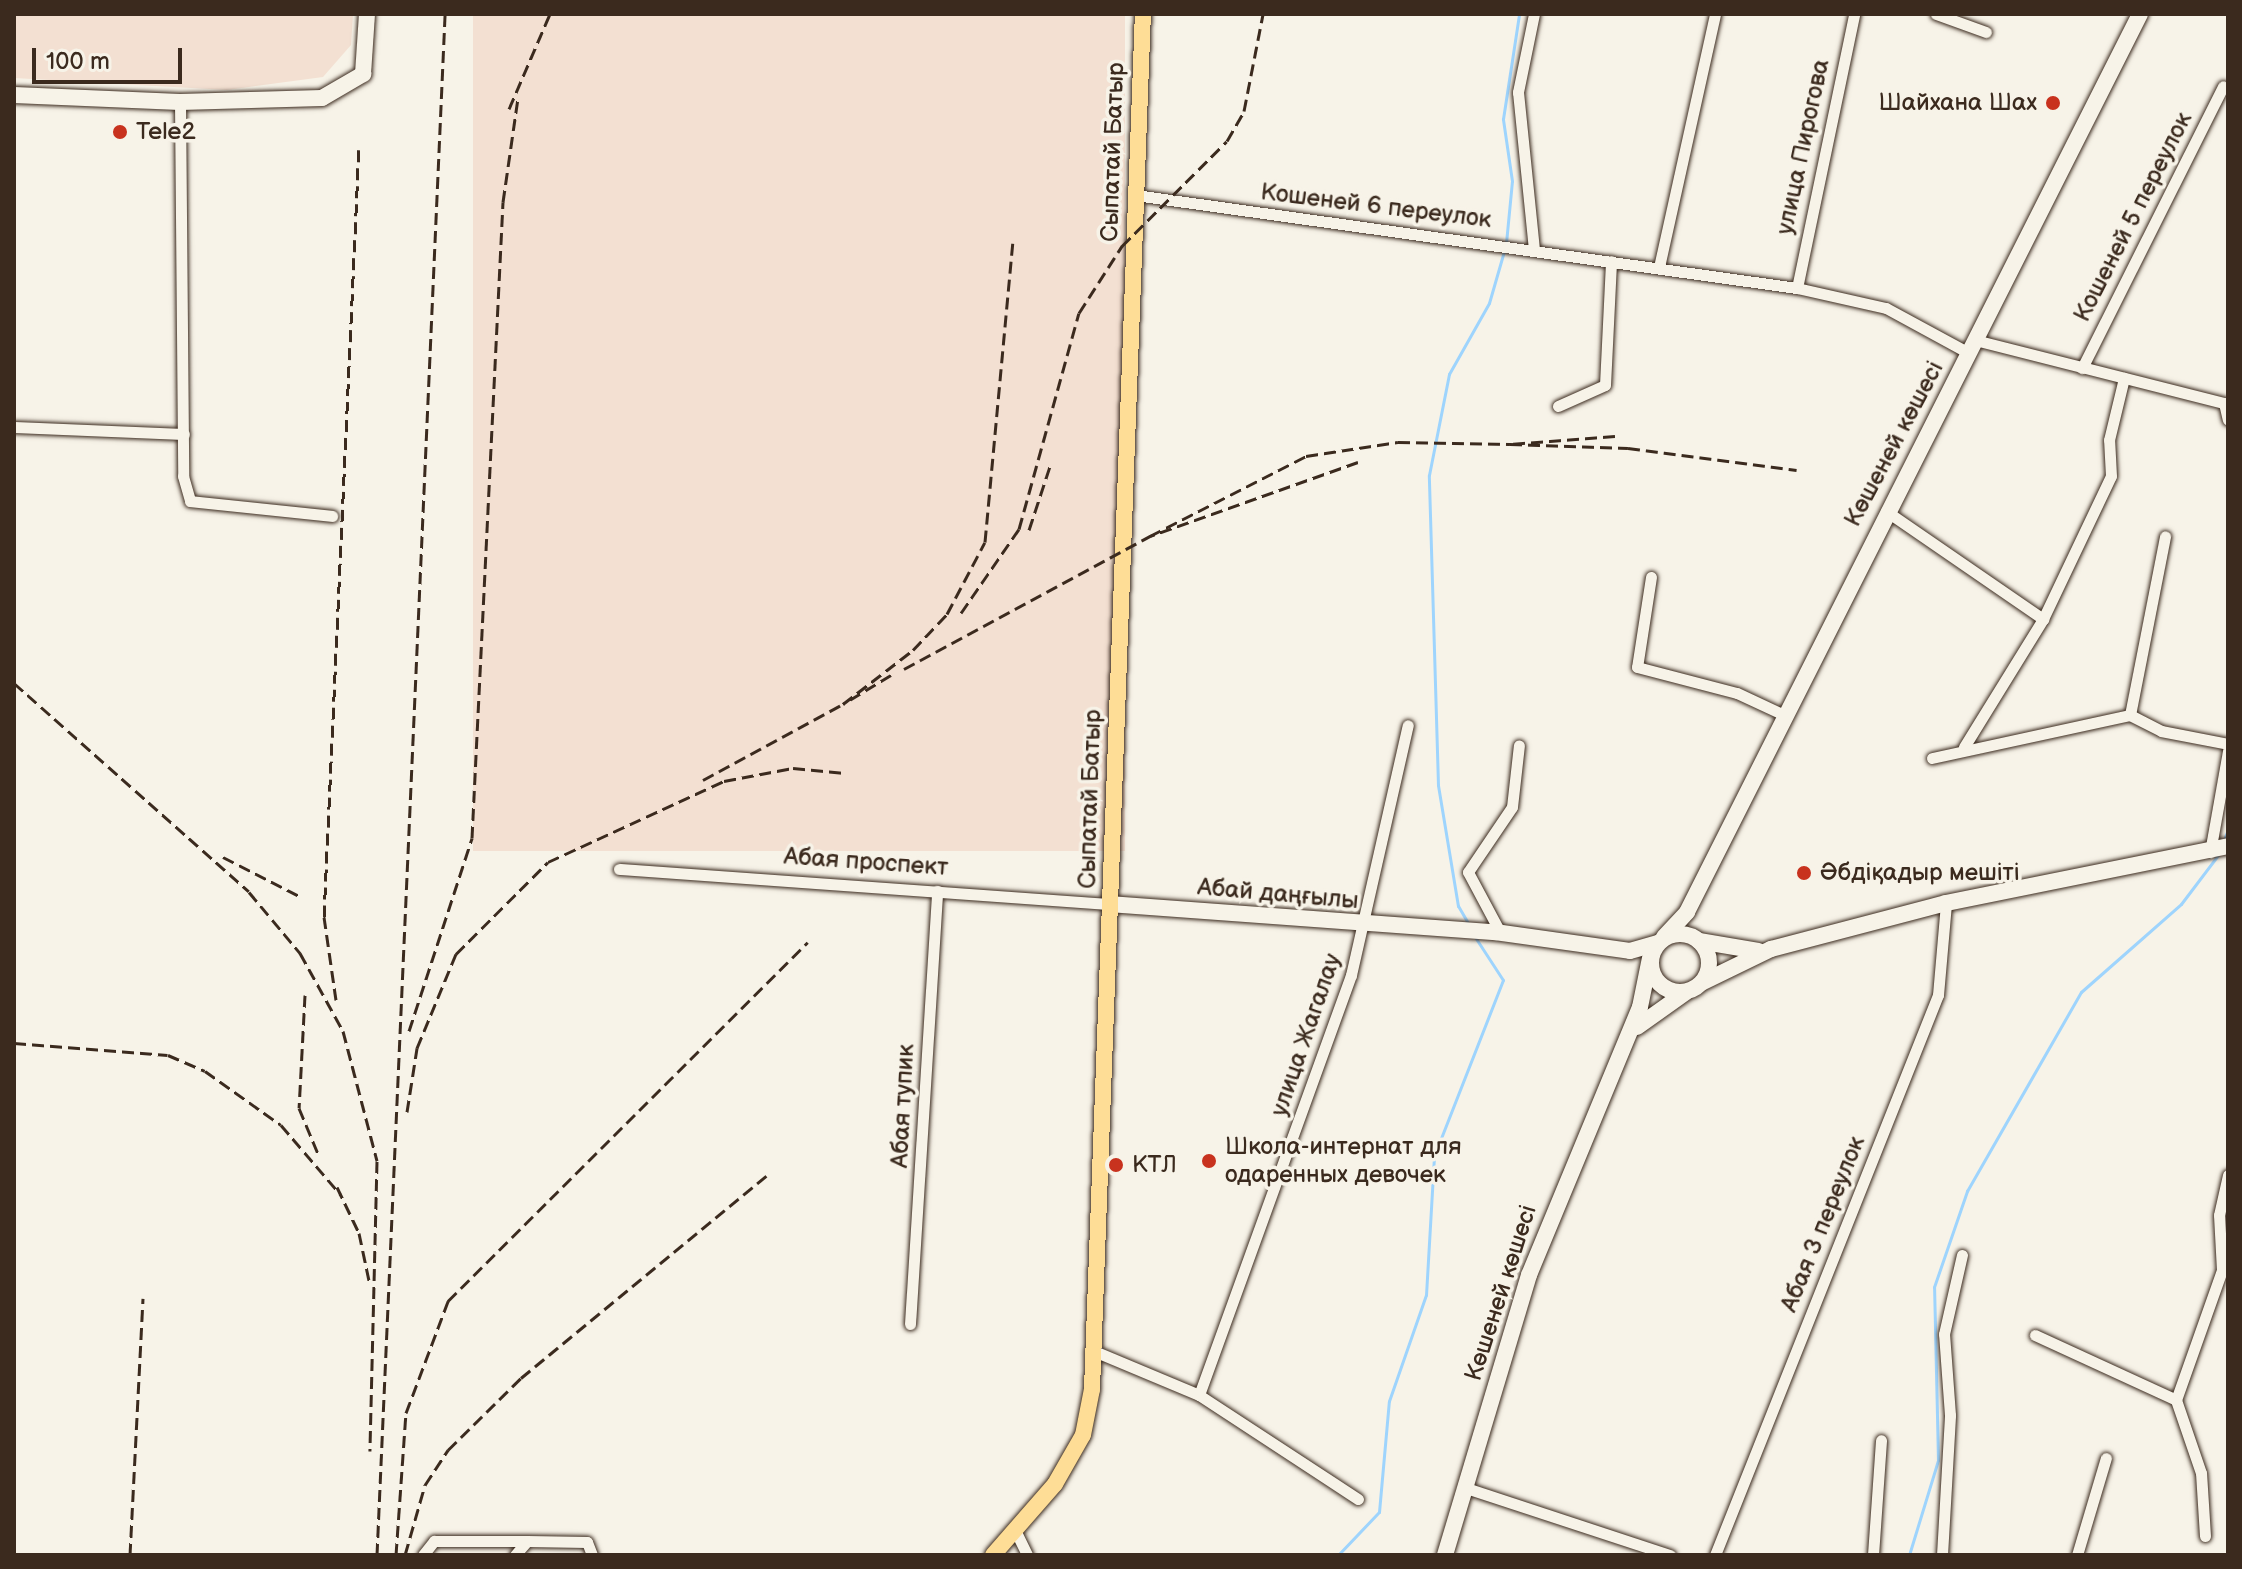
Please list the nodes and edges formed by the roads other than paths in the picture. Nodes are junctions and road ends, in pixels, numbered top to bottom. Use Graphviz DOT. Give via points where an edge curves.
graph roads {
  1 [pos="367,14"];
  2 [pos="1143,14"];
  3 [pos="1534,14"];
  4 [pos="1715,14"];
  5 [pos="1854,14"];
  6 [pos="1936,14"];
  7 [pos="2140,14"];
  8 [pos="1986,32"];
  9 [pos="2223,86"];
  10 [pos="14,95"];
  11 [pos="180,102"];
  12 [pos="1135,195"];
  13 [pos="1534,249"];
  14 [pos="1611,261"];
  15 [pos="1659,267"];
  16 [pos="1797,288"];
  17 [pos="1972,346"];
  18 [pos="2082,368"];
  19 [pos="2124,378"];
  20 [pos="1558,406"];
  21 [pos="2228,420"];
  22 [pos="14,427"];
  23 [pos="184,434"];
  24 [pos="1886,511"];
  25 [pos="332,516"];
  26 [pos="2165,536"];
  27 [pos="1651,577"];
  28 [pos="2043,619"];
  29 [pos="1782,714"];
  30 [pos="2130,715"];
  31 [pos="1408,725"];
  32 [pos="2228,744"];
  33 [pos="1519,745"];
  34 [pos="1964,747"];
  35 [pos="2228,751"];
  36 [pos="1932,758"];
  37 [pos="2228,846"];
  38 [pos="2210,852"];
  39 [pos="619,869"];
  40 [pos="937,891"];
  41 [pos="1693,898"];
  42 [pos="1946,903"];
  43 [pos="1110,904"];
  44 [pos="1367,925"];
  45 [pos="1497,932"];
  46 [pos="1698,940"];
  47 [pos="1601,948"];
  48 [pos="1771,949"];
  49 [pos="1655,959"];
  50 [pos="1703,982"];
  51 [pos="1687,992"];
  52 [pos="1622,1052"];
  53 [pos="2228,1175"];
  54 [pos="1962,1255"];
  55 [pos="910,1324"];
  56 [pos="2035,1335"];
  57 [pos="1094,1351"];
  58 [pos="1199,1395"];
  59 [pos="2176,1400"];
  60 [pos="1881,1440"];
  61 [pos="2106,1458"];
  62 [pos="1466,1488"];
  63 [pos="1358,1499"];
  64 [pos="1015,1530"];
  65 [pos="2205,1536"];
  66 [pos="527,1541"];
  67 [pos="423,1555"];
  68 [pos="515,1555"];
  69 [pos="592,1555"];
  70 [pos="993,1555"];
  71 [pos="1027,1555"];
  72 [pos="1445,1555"];
  73 [pos="1670,1555"];
  74 [pos="1715,1555"];
  75 [pos="1873,1555"];
  76 [pos="1942,1555"];
  77 [pos="2077,1555"];
  1 -- 11 [label="main road" via="363,74 343,91 286,101"];
  2 -- 12 [label="main road, Сыпатай Батыр"];
  3 -- 13 [label="street" via="1518,92"];
  4 -- 15 [label="street"];
  5 -- 16 [label="street, улица Пирогова"];
  6 -- 8 [label="street"];
  7 -- 17 [label="main road, Көшеней көшесі"];
  9 -- 18 [label="street, Кошеней 5 переулок"];
  10 -- 11 [label="main road"];
  11 -- 23 [label="street"];
  12 -- 13 [label="street, Кошеней 6 переулок"];
  12 -- 43 [label="main road, Сыпатай Батыр"];
  13 -- 14 [label="street, Кошеней 6 переулок"];
  14 -- 15 [label="street, Кошеней 6 переулок"];
  14 -- 20 [label="street" via="1605,385"];
  15 -- 16 [label="street, Кошеней 6 переулок"];
  16 -- 17 [label="street, Кошеней 6 переулок" via="1886,308"];
  17 -- 18 [label="street, Кошеней 6 переулок"];
  17 -- 24 [label="main road, Көшеней көшесі"];
  18 -- 19 [label="street, Кошеней 6 переулок"];
  19 -- 21 [label="street, Кошеней 6 переулок" via="2224,403"];
  19 -- 28 [label="street" via="2109,440 2111,476"];
  22 -- 23 [label="street"];
  23 -- 25 [label="street" via="190,501"];
  24 -- 28 [label="street"];
  24 -- 29 [label="main road, Көшеней көшесі"];
  26 -- 30 [label="street"];
  27 -- 29 [label="street" via="1637,667 1737,693"];
  28 -- 34 [label="street"];
  29 -- 41 [label="main road, Көшеней көшесі"];
  30 -- 32 [label="street" via="2161,731"];
  30 -- 34 [label="street"];
  31 -- 44 [label="street, улица Жагалау"];
  33 -- 45 [label="street" via="1512,807 1468,872"];
  34 -- 36 [label="street"];
  35 -- 38 [label="street"];
  37 -- 38 [label="main road"];
  38 -- 42 [label="main road"];
  39 -- 40 [label="street, Абая проспект"];
  40 -- 43 [label="street, Абая проспект"];
  40 -- 55 [label="street, Абая тупик"];
  41 -- 46 [label="main road"];
  41 -- 49 [label="main road, Көшеней көшесі"];
  42 -- 48 [label="main road"];
  42 -- 74 [label="street, Абая 3 переулок" via="1938,995"];
  43 -- 44 [label="main road, Абай даңғылы"];
  43 -- 57 [label="main road, Сыпатай Батыр"];
  44 -- 45 [label="main road, Абай даңғылы"];
  44 -- 58 [label="street, улица Жагалау"];
  45 -- 47 [label="main road"];
  46 -- 48 [label="main road" via="1731,951"];
  46 -- 49 [label="main road"];
  46 -- 50 [label="main road" via="1709,965"];
  47 -- 49 [label="main road"];
  47 -- 49 [label="main road" via="1643,951"];
  48 -- 50 [label="main road"];
  49 -- 51 [label="main road"];
  49 -- 52 [label="main road, Көшеней көшесі"];
  50 -- 51 [label="main road"];
  51 -- 52 [label="main road" via="1652,1010"];
  52 -- 62 [label="main road, Көшеней көшесі" via="1552,1208"];
  53 -- 59 [label="street" via="2219,1215 2222,1270"];
  54 -- 76 [label="street" via="1944,1334 1950,1415"];
  56 -- 59 [label="street"];
  57 -- 58 [label="street"];
  57 -- 64 [label="main road, Сыпатай Батыр" via="1083,1435 1055,1484"];
  58 -- 63 [label="street"];
  59 -- 65 [label="street" via="2201,1473"];
  60 -- 75 [label="street"];
  61 -- 77 [label="street"];
  62 -- 72 [label="main road, Көшеней көшесі"];
  62 -- 73 [label="street"];
  64 -- 70 [label="main road, Сыпатай Батыр"];
  64 -- 71 [label="street"];
  66 -- 67 [label="street" via="434,1541"];
  66 -- 68 [label="street"];
  66 -- 69 [label="street" via="587,1542"];
}
